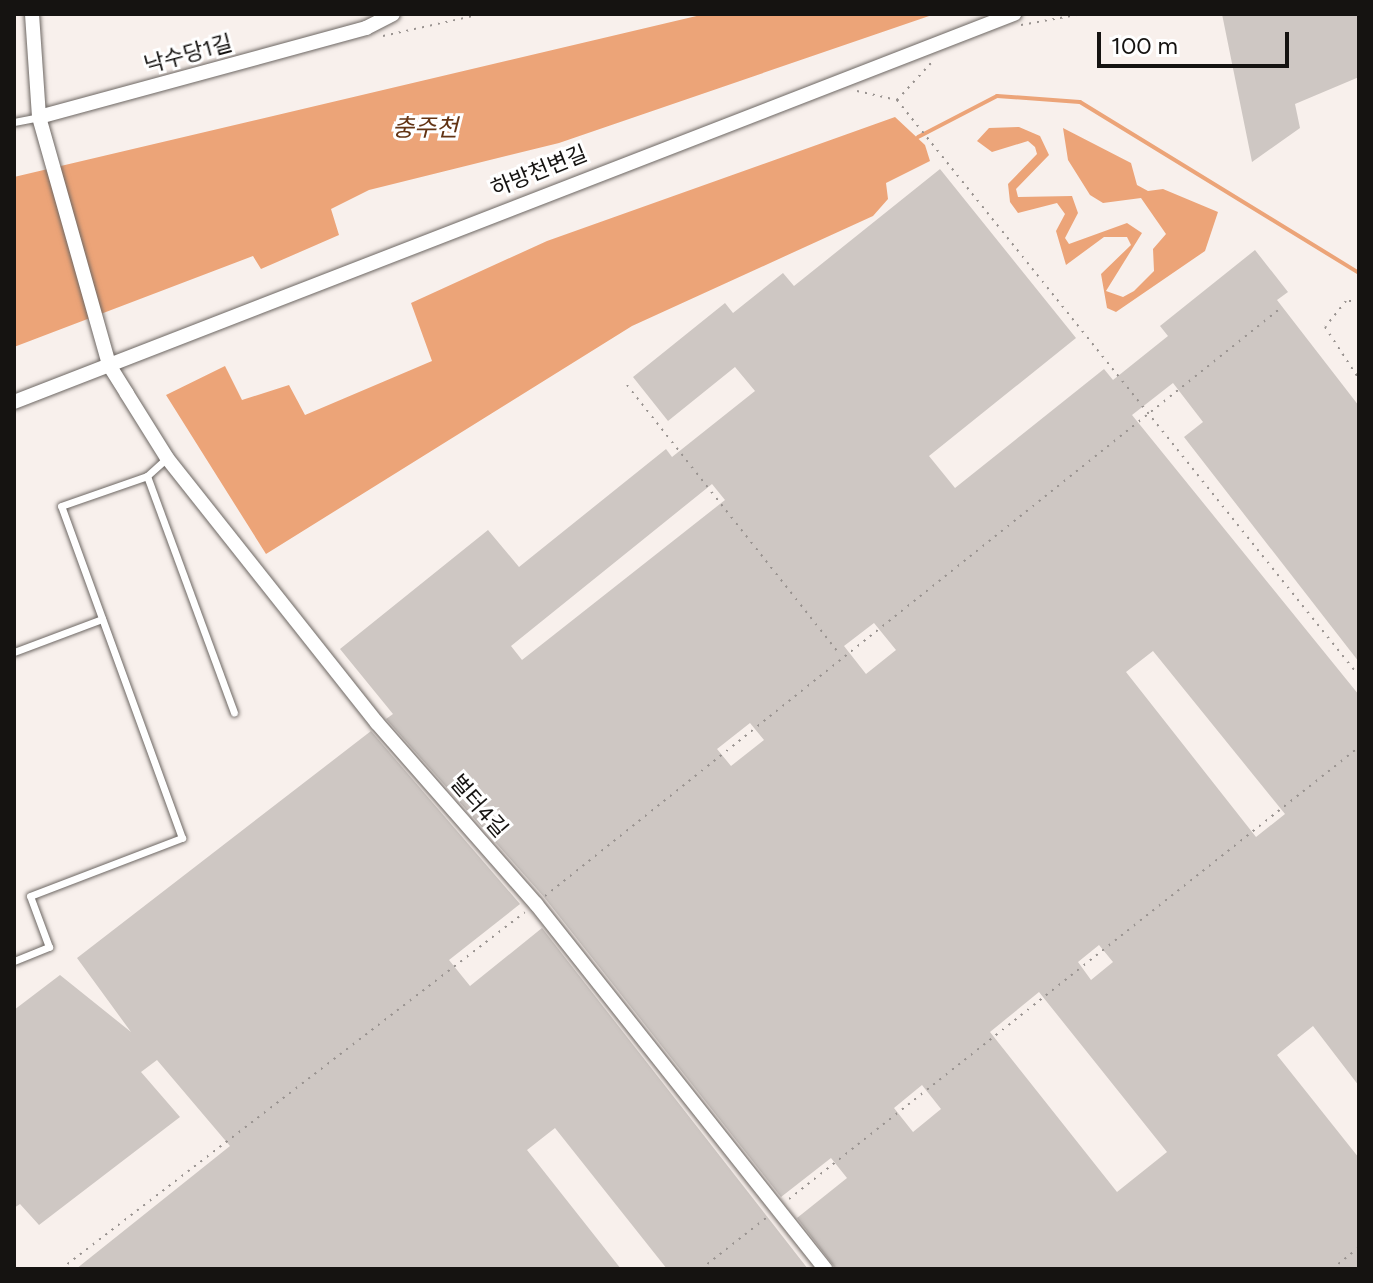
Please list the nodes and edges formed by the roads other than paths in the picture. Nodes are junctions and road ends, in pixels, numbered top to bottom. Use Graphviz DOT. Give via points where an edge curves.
graph roads {
  1 [pos="32,14"];
  2 [pos="393,14"];
  3 [pos="1015,20"];
  4 [pos="39,117"];
  5 [pos="14,122"];
  6 [pos="109,365"];
  7 [pos="14,402"];
  8 [pos="167,458"];
  9 [pos="147,476"];
  10 [pos="102,619"];
  11 [pos="14,652"];
  12 [pos="234,713"];
  13 [pos="14,961"];
  14 [pos="825,1269"];
  1 -- 4 [label="street, 벌터4길"];
  2 -- 4 [label="street, 낙수당1길" via="366,28"];
  3 -- 6 [label="street, 하방천변길"];
  4 -- 5 [label="lane"];
  4 -- 6 [label="street, 벌터4길"];
  6 -- 7 [label="street, 하방천변길"];
  6 -- 8 [label="street, 벌터4길"];
  8 -- 9 [label="lane"];
  8 -- 14 [label="street, 벌터4길" via="377,723 536,904"];
  9 -- 10 [label="lane" via="61,506"];
  9 -- 12 [label="lane"];
  10 -- 11 [label="lane"];
  10 -- 13 [label="lane" via="182,838 30,896 49,947"];
}
